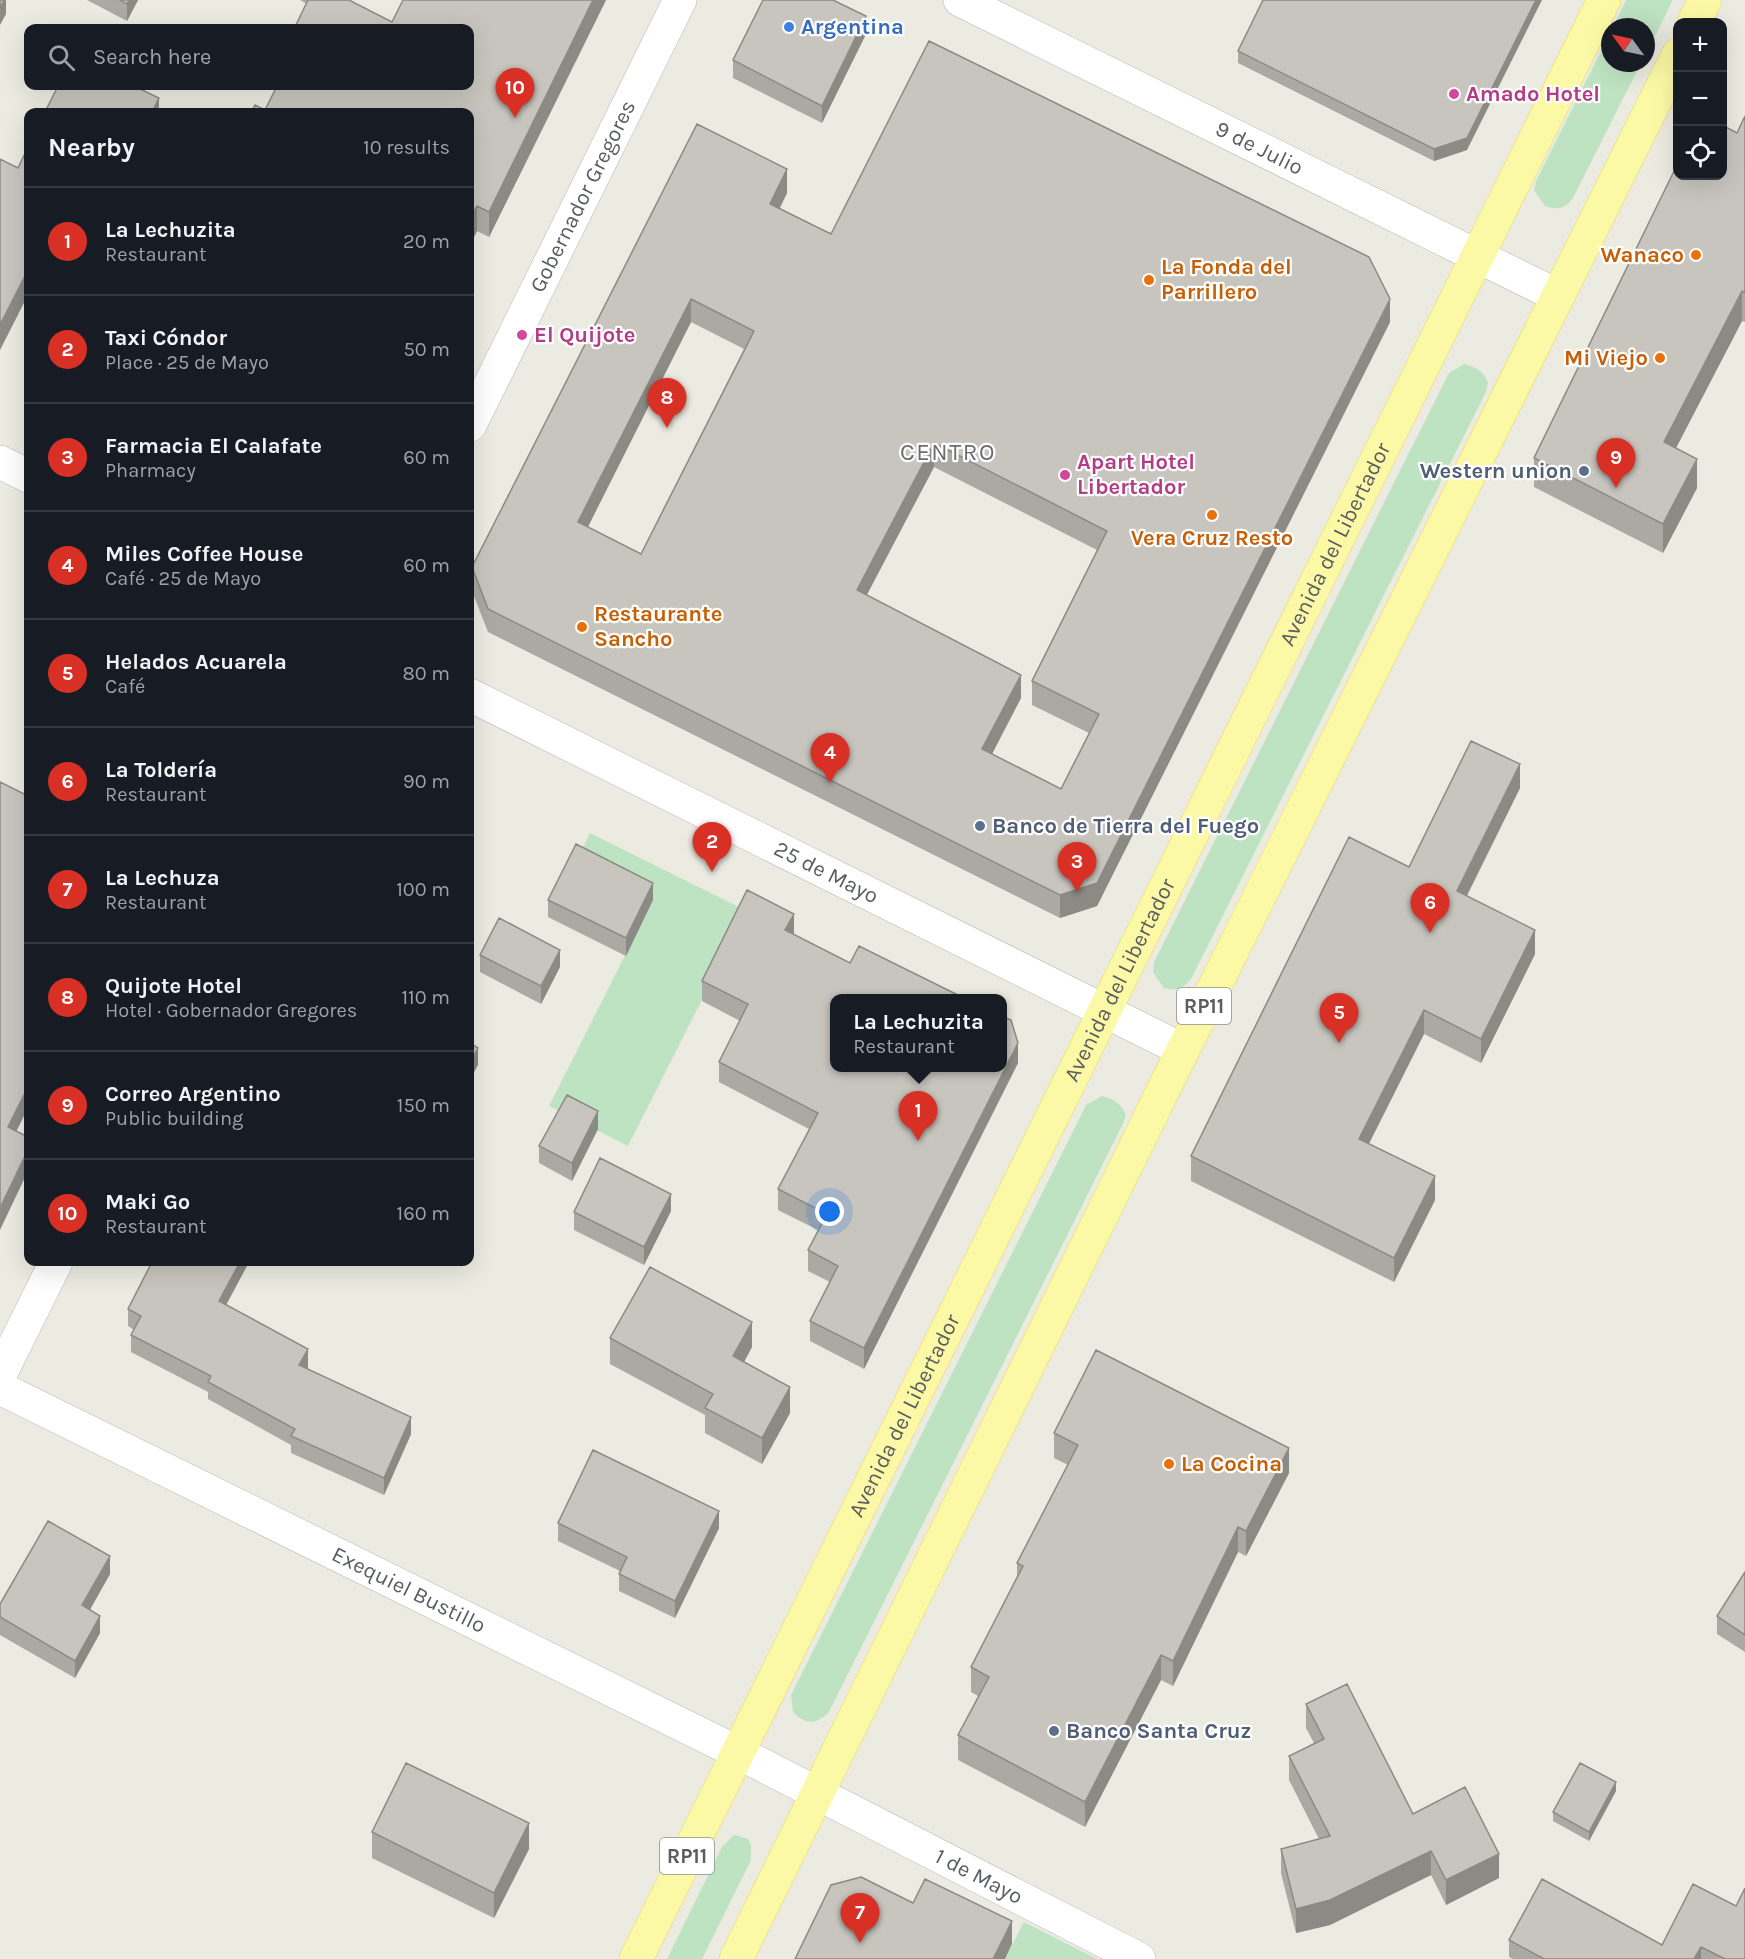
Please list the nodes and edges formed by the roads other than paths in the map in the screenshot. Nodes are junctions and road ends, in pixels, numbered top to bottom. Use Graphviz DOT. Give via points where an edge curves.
graph roads {
  1 [pos="680,0"];
  2 [pos="960,0"];
  3 [pos="1604,0"];
  4 [pos="1705,0"];
  5 [pos="1696,18"];
  6 [pos="1673,63"];
  7 [pos="1478,256"];
  8 [pos="1558,296"];
  9 [pos="474,417"];
  10 [pos="0,462"];
  11 [pos="24,474"];
  12 [pos="474,697"];
  13 [pos="1104,1011"];
  14 [pos="1183,1050"];
  15 [pos="54,1266"];
  16 [pos="0,1375"];
  17 [pos="0,1388"];
  18 [pos="737,1752"];
  19 [pos="818,1793"];
  20 [pos="636,1959"];
  21 [pos="736,1959"];
  22 [pos="1139,1959"];
  1 -- 9 [label="street, Gobernador Gregores"];
  2 -- 7 [label="street, 9 de Julio"];
  3 -- 7 [label="main road, Avenida del Libertador / RP11"];
  4 -- 5 [label="main road"];
  6 -- 8 [label="main road, RP11"];
  7 -- 8 [label="street, 9 de Julio"];
  7 -- 13 [label="main road, Avenida del Libertador / RP11"];
  8 -- 14 [label="main road, RP11"];
  10 -- 11 [label="street"];
  12 -- 13 [label="street, 25 de Mayo"];
  13 -- 14 [label="street, 25 de Mayo"];
  13 -- 18 [label="main road, Avenida del Libertador / RP11"];
  14 -- 19 [label="main road, RP11"];
  15 -- 16 [label="street"];
  17 -- 18 [label="street, Exequiel Bustillo"];
  18 -- 19 [label="street, Exequiel Bustillo"];
  18 -- 20 [label="main road, Avenida del Libertador / RP11"];
  19 -- 21 [label="main road, RP11"];
  19 -- 22 [label="street, 1 de Mayo"];
}
